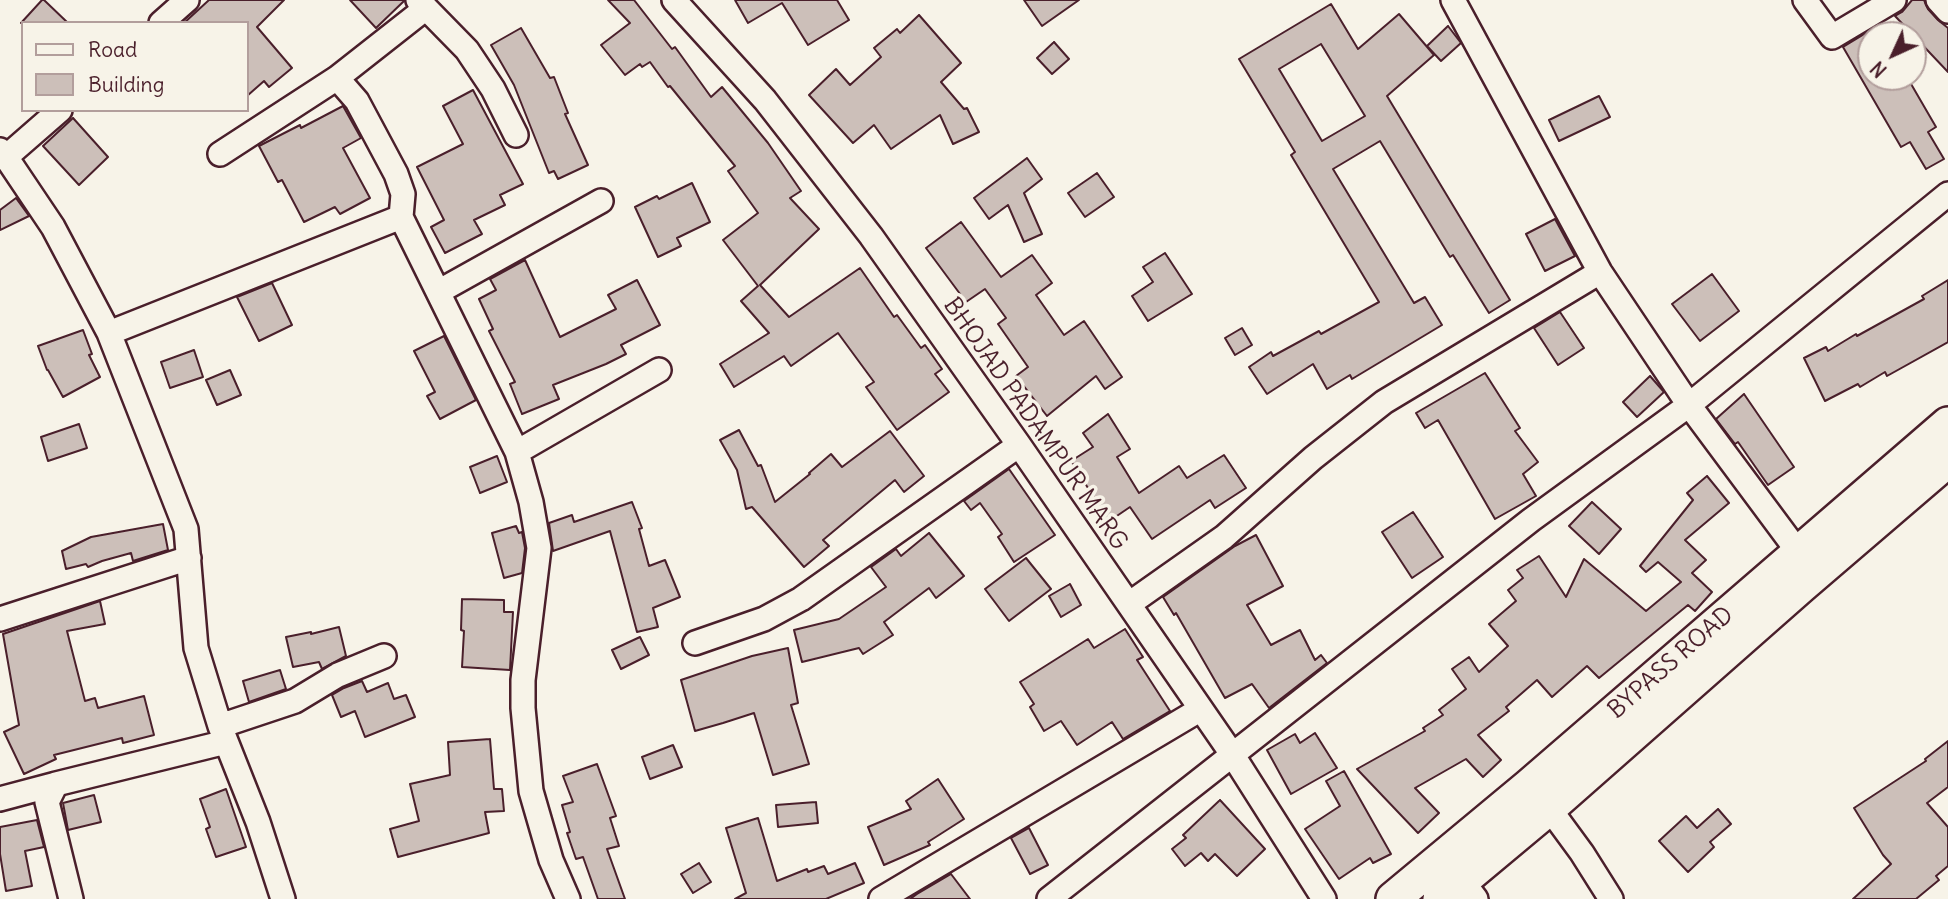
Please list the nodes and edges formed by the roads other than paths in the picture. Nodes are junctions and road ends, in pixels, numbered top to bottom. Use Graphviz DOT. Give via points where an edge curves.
graph roads {
  1 [pos="187,0"];
  2 [pos="674,0"];
  3 [pos="1453,0"];
  4 [pos="1805,0"];
  5 [pos="1894,0"];
  6 [pos="1938,0"];
  7 [pos="422,4"];
  8 [pos="1948,11"];
  9 [pos="163,21"];
  10 [pos="337,78"];
  11 [pos="57,112"];
  12 [pos="516,135"];
  13 [pos="3,154"];
  14 [pos="220,154"];
  15 [pos="601,201"];
  16 [pos="1945,204"];
  17 [pos="401,217"];
  18 [pos="1600,272"];
  19 [pos="438,292"];
  20 [pos="109,333"];
  21 [pos="659,370"];
  22 [pos="1689,405"];
  23 [pos="1948,424"];
  24 [pos="1019,445"];
  25 [pos="517,452"];
  26 [pos="1944,472"];
  27 [pos="1798,552"];
  28 [pos="189,558"];
  29 [pos="1129,604"];
  30 [pos="0,619"];
  31 [pos="695,643"];
  32 [pos="384,656"];
  33 [pos="1201,709"];
  34 [pos="223,734"];
  35 [pos="1232,754"];
  36 [pos="56,784"];
  37 [pos="0,799"];
  38 [pos="1549,808"];
  39 [pos="1455,884"];
  40 [pos="71,899"];
  41 [pos="282,899"];
  42 [pos="568,899"];
  43 [pos="881,899"];
  44 [pos="1049,899"];
  45 [pos="1324,899"];
  46 [pos="1393,899"];
  47 [pos="1611,899"];
  1 -- 9 [label="street"];
  2 -- 24 [label="street, BHOJAD PADAMPUR MARG" via="765,100 872,236"];
  3 -- 18 [label="street"];
  4 -- 5 [label="street" via="1832,37"];
  6 -- 8 [label="street"];
  7 -- 10 [label="street"];
  7 -- 12 [label="street" via="467,50"];
  10 -- 14 [label="street"];
  10 -- 17 [label="street" via="356,101 396,174 403,194"];
  11 -- 13 [label="street"];
  13 -- 20 [label="street" via="53,227"];
  15 -- 19 [label="street"];
  16 -- 22 [label="street"];
  17 -- 19 [label="street"];
  17 -- 20 [label="street"];
  18 -- 22 [label="street"];
  18 -- 29 [label="street" via="1384,402 1224,537"];
  19 -- 25 [label="street"];
  20 -- 28 [label="street" via="186,529"];
  21 -- 25 [label="street"];
  22 -- 27 [label="street"];
  22 -- 35 [label="street" via="1531,520"];
  23 -- 27 [label="highway, BYPASS ROAD"];
  24 -- 29 [label="street, BHOJAD PADAMPUR MARG"];
  24 -- 31 [label="street" via="801,599 764,619"];
  25 -- 42 [label="street" via="538,548 523,680 531,791"];
  26 -- 38 [label="highway, BYPASS ROAD" via="1791,595"];
  27 -- 39 [label="highway, BYPASS ROAD" via="1529,786"];
  28 -- 30 [label="street"];
  28 -- 34 [label="street" via="196,648"];
  29 -- 33 [label="street, BHOJAD PADAMPUR MARG"];
  32 -- 34 [label="street"];
  33 -- 35 [label="street, BHOJAD PADAMPUR MARG"];
  33 -- 43 [label="street"];
  34 -- 36 [label="street"];
  34 -- 41 [label="street"];
  35 -- 44 [label="street"];
  35 -- 45 [label="street, BHOJAD PADAMPUR MARG"];
  36 -- 37 [label="street"];
  36 -- 40 [label="street" via="47,802"];
  38 -- 39 [label="highway, BYPASS ROAD"];
  38 -- 47 [label="street"];
  39 -- 46 [label="highway, BYPASS ROAD"];
}
